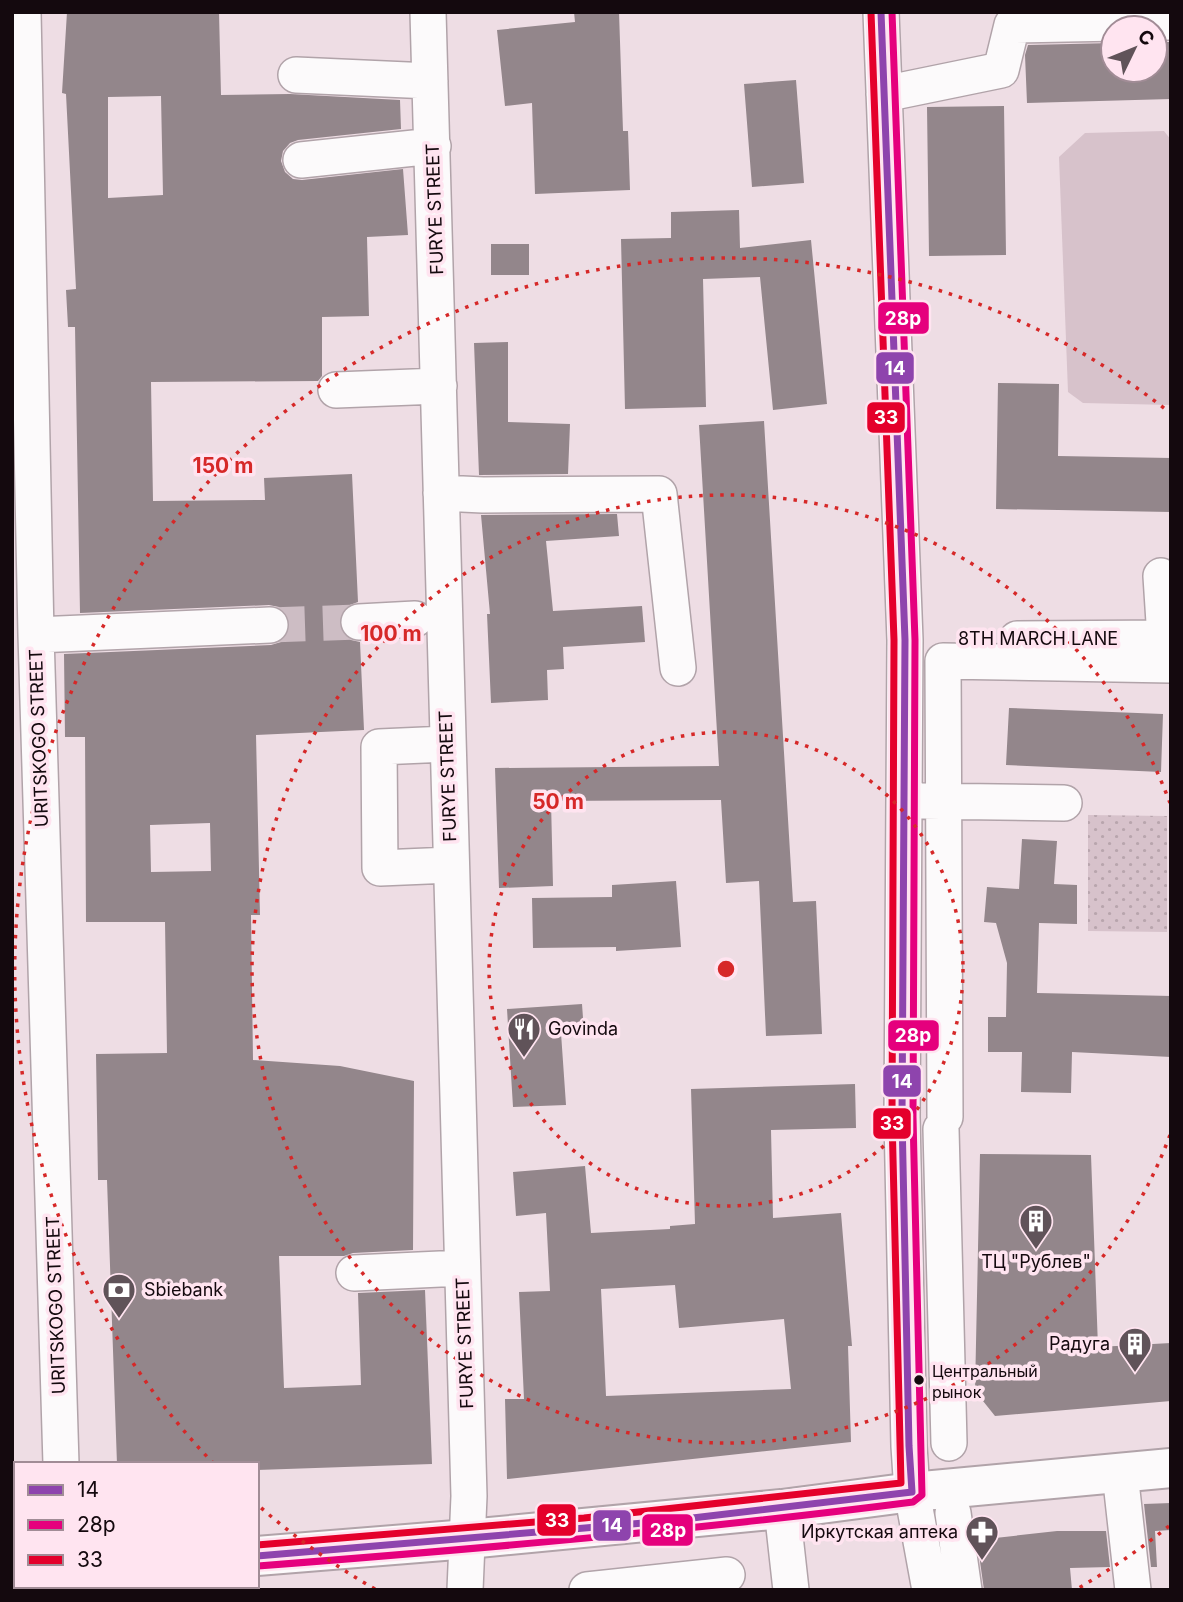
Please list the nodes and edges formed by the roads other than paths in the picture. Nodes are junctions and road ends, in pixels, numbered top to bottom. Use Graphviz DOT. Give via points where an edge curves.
graph roads {
  1 [pos="23,12"];
  2 [pos="428,12"];
  3 [pos="881,12"];
  4 [pos="1171,22"];
  5 [pos="296,75"];
  6 [pos="430,81"];
  7 [pos="884,94"];
  8 [pos="433,146"];
  9 [pos="301,160"];
  10 [pos="439,386"];
  11 [pos="336,390"];
  12 [pos="441,493"];
  13 [pos="1161,576"];
  14 [pos="415,619"];
  15 [pos="359,622"];
  16 [pos="270,625"];
  17 [pos="36,635"];
  18 [pos="905,640"];
  19 [pos="1169,647"];
  20 [pos="678,668"];
  21 [pos="447,744"];
  22 [pos="904,801"];
  23 [pos="944,802"];
  24 [pos="1064,803"];
  25 [pos="451,864"];
  26 [pos="462,1268"];
  27 [pos="354,1273"];
  28 [pos="948,1443"];
  29 [pos="61,1462"];
  30 [pos="1171,1468"];
  31 [pos="1119,1473"];
  32 [pos="912,1492"];
  33 [pos="782,1509"];
  34 [pos="953,1513"];
  35 [pos="468,1539"];
  36 [pos="259,1556"];
  37 [pos="727,1575"];
  38 [pos="465,1590"];
  39 [pos="587,1590"];
  40 [pos="791,1590"];
  41 [pos="930,1590"];
  42 [pos="964,1590"];
  43 [pos="1133,1590"];
  1 -- 17 [label="street, URITSKOGO STREET"];
  2 -- 6 [label="street, FURYE STREET"];
  3 -- 7 [label="street"];
  4 -- 7 [label="street" via="1012,25 1002,70"];
  5 -- 6 [label="street"];
  6 -- 8 [label="street, FURYE STREET"];
  7 -- 18 [label="street"];
  8 -- 9 [label="street"];
  8 -- 10 [label="street, FURYE STREET"];
  10 -- 11 [label="street"];
  10 -- 12 [label="street, FURYE STREET"];
  12 -- 20 [label="street" via="659,494"];
  12 -- 21 [label="street, FURYE STREET"];
  13 -- 19 [label="street"];
  14 -- 15 [label="street"];
  16 -- 17 [label="street"];
  17 -- 29 [label="street, URITSKOGO STREET"];
  18 -- 19 [label="street, 8TH MARCH LANE"];
  18 -- 22 [label="street"];
  19 -- 23 [label="street" via="943,660"];
  21 -- 25 [label="street, FURYE STREET"];
  21 -- 25 [label="street" via="379,747 380,868"];
  22 -- 23 [label="street"];
  22 -- 32 [label="street" via="902,1117"];
  23 -- 24 [label="street"];
  23 -- 28 [label="street"];
  25 -- 26 [label="street, FURYE STREET"];
  26 -- 27 [label="street"];
  26 -- 35 [label="street, FURYE STREET"];
  30 -- 31 [label="main road"];
  31 -- 32 [label="main road"];
  31 -- 43 [label="street"];
  32 -- 33 [label="main road"];
  32 -- 41 [label="street"];
  33 -- 35 [label="main road"];
  33 -- 40 [label="street"];
  34 -- 42 [label="street"];
  35 -- 36 [label="main road"];
  35 -- 38 [label="street, FURYE STREET"];
  37 -- 39 [label="street"];
}
